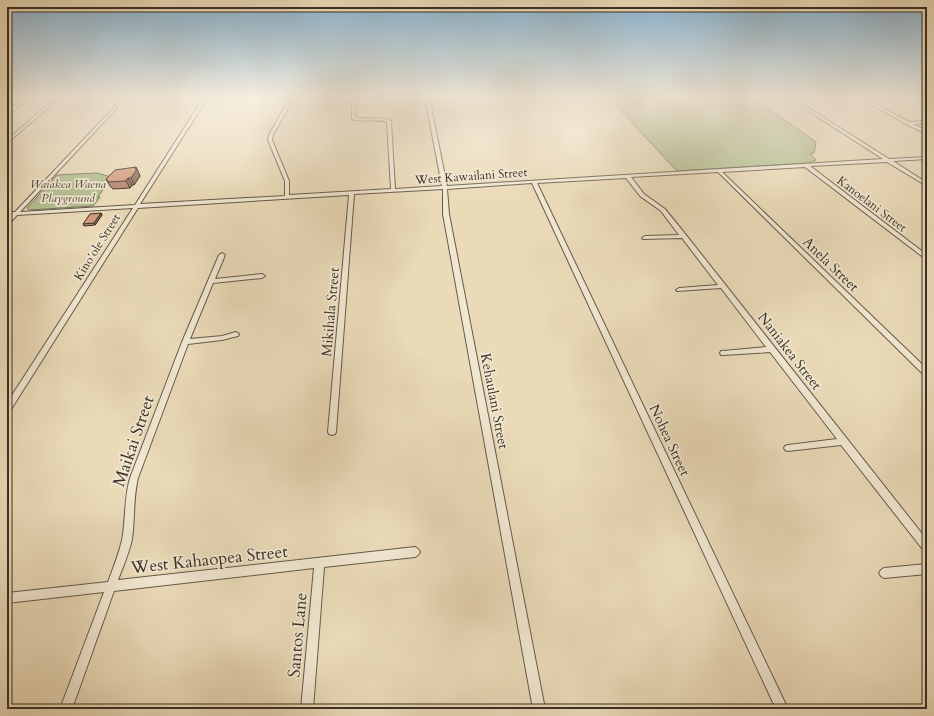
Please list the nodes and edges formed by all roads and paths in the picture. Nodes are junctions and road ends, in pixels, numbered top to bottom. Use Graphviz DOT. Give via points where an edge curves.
graph roads {
  1 [pos="21,130"];
  2 [pos="94,130"];
  3 [pos="185,130"];
  4 [pos="274,130"];
  5 [pos="390,130"];
  6 [pos="433,130"];
  7 [pos="841,130"];
  8 [pos="7,142"];
  9 [pos="927,158"];
  10 [pos="888,160"];
  11 [pos="805,166"];
  12 [pos="718,171"];
  13 [pos="627,176"];
  14 [pos="534,182"];
  15 [pos="927,185"];
  16 [pos="444,187"];
  17 [pos="393,191"];
  18 [pos="352,194"];
  19 [pos="287,198"];
  20 [pos="136,206"];
  21 [pos="7,214"];
  22 [pos="15,214"];
  23 [pos="7,223"];
  24 [pos="684,236"];
  25 [pos="645,238"];
  26 [pos="222,255"];
  27 [pos="927,258"];
  28 [pos="262,276"];
  29 [pos="210,281"];
  30 [pos="723,286"];
  31 [pos="679,290"];
  32 [pos="236,334"];
  33 [pos="185,342"];
  34 [pos="772,349"];
  35 [pos="723,353"];
  36 [pos="927,374"];
  37 [pos="7,409"];
  38 [pos="332,432"];
  39 [pos="844,441"];
  40 [pos="788,448"];
  41 [pos="927,548"];
  42 [pos="416,552"];
  43 [pos="319,563"];
  44 [pos="927,569"];
  45 [pos="884,573"];
  46 [pos="111,586"];
  47 [pos="7,598"];
  48 [pos="66,709"];
  49 [pos="307,709"];
  50 [pos="539,709"];
  51 [pos="782,709"];
  1 -- 8 [label="street"];
  2 -- 22 [label="street"];
  3 -- 20 [label="street, Kinoʻole Street"];
  4 -- 19 [label="street" via="270,140 288,181"];
  5 -- 17 [label="street"];
  6 -- 16 [label="street, Kehaulani Street"];
  7 -- 10 [label="street"];
  9 -- 10 [label="street, West Kawailani Street"];
  10 -- 11 [label="street, West Kawailani Street"];
  10 -- 15 [label="street"];
  11 -- 12 [label="street, West Kawailani Street"];
  11 -- 27 [label="street, Kanoelani Street"];
  12 -- 13 [label="street, West Kawailani Street"];
  12 -- 36 [label="street, Anela Street"];
  13 -- 14 [label="street, West Kawailani Street"];
  13 -- 24 [label="street, Naniakea Street" via="642,195 663,210"];
  14 -- 16 [label="street, West Kawailani Street"];
  14 -- 51 [label="street, Nohea Street"];
  16 -- 17 [label="street, West Kawailani Street"];
  16 -- 50 [label="street, Kehaulani Street" via="446,214"];
  17 -- 18 [label="street, West Kawailani Street"];
  18 -- 19 [label="street, West Kawailani Street"];
  18 -- 38 [label="street, Mikihala Street"];
  19 -- 20 [label="street, West Kawailani Street"];
  20 -- 22 [label="street, West Kawailani Street"];
  20 -- 37 [label="street, Kinoʻole Street"];
  21 -- 22 [label="street, West Kawailani Street"];
  22 -- 23 [label="street"];
  24 -- 25 [label="street"];
  24 -- 30 [label="street, Naniakea Street"];
  26 -- 29 [label="street, Maikai Street"];
  28 -- 29 [label="street"];
  29 -- 33 [label="street, Maikai Street"];
  30 -- 31 [label="street"];
  30 -- 34 [label="street, Naniakea Street"];
  32 -- 33 [label="street"];
  33 -- 46 [label="street, Maikai Street" via="132,484 129,533"];
  34 -- 35 [label="street"];
  34 -- 39 [label="street, Naniakea Street"];
  39 -- 40 [label="street"];
  39 -- 41 [label="street, Naniakea Street"];
  42 -- 43 [label="street, West Kahaopea Street"];
  43 -- 46 [label="street, West Kahaopea Street"];
  43 -- 49 [label="street, Santos Lane"];
  44 -- 45 [label="street"];
  46 -- 47 [label="street, West Kahaopea Street"];
  46 -- 48 [label="street, Maikai Street"];
}
